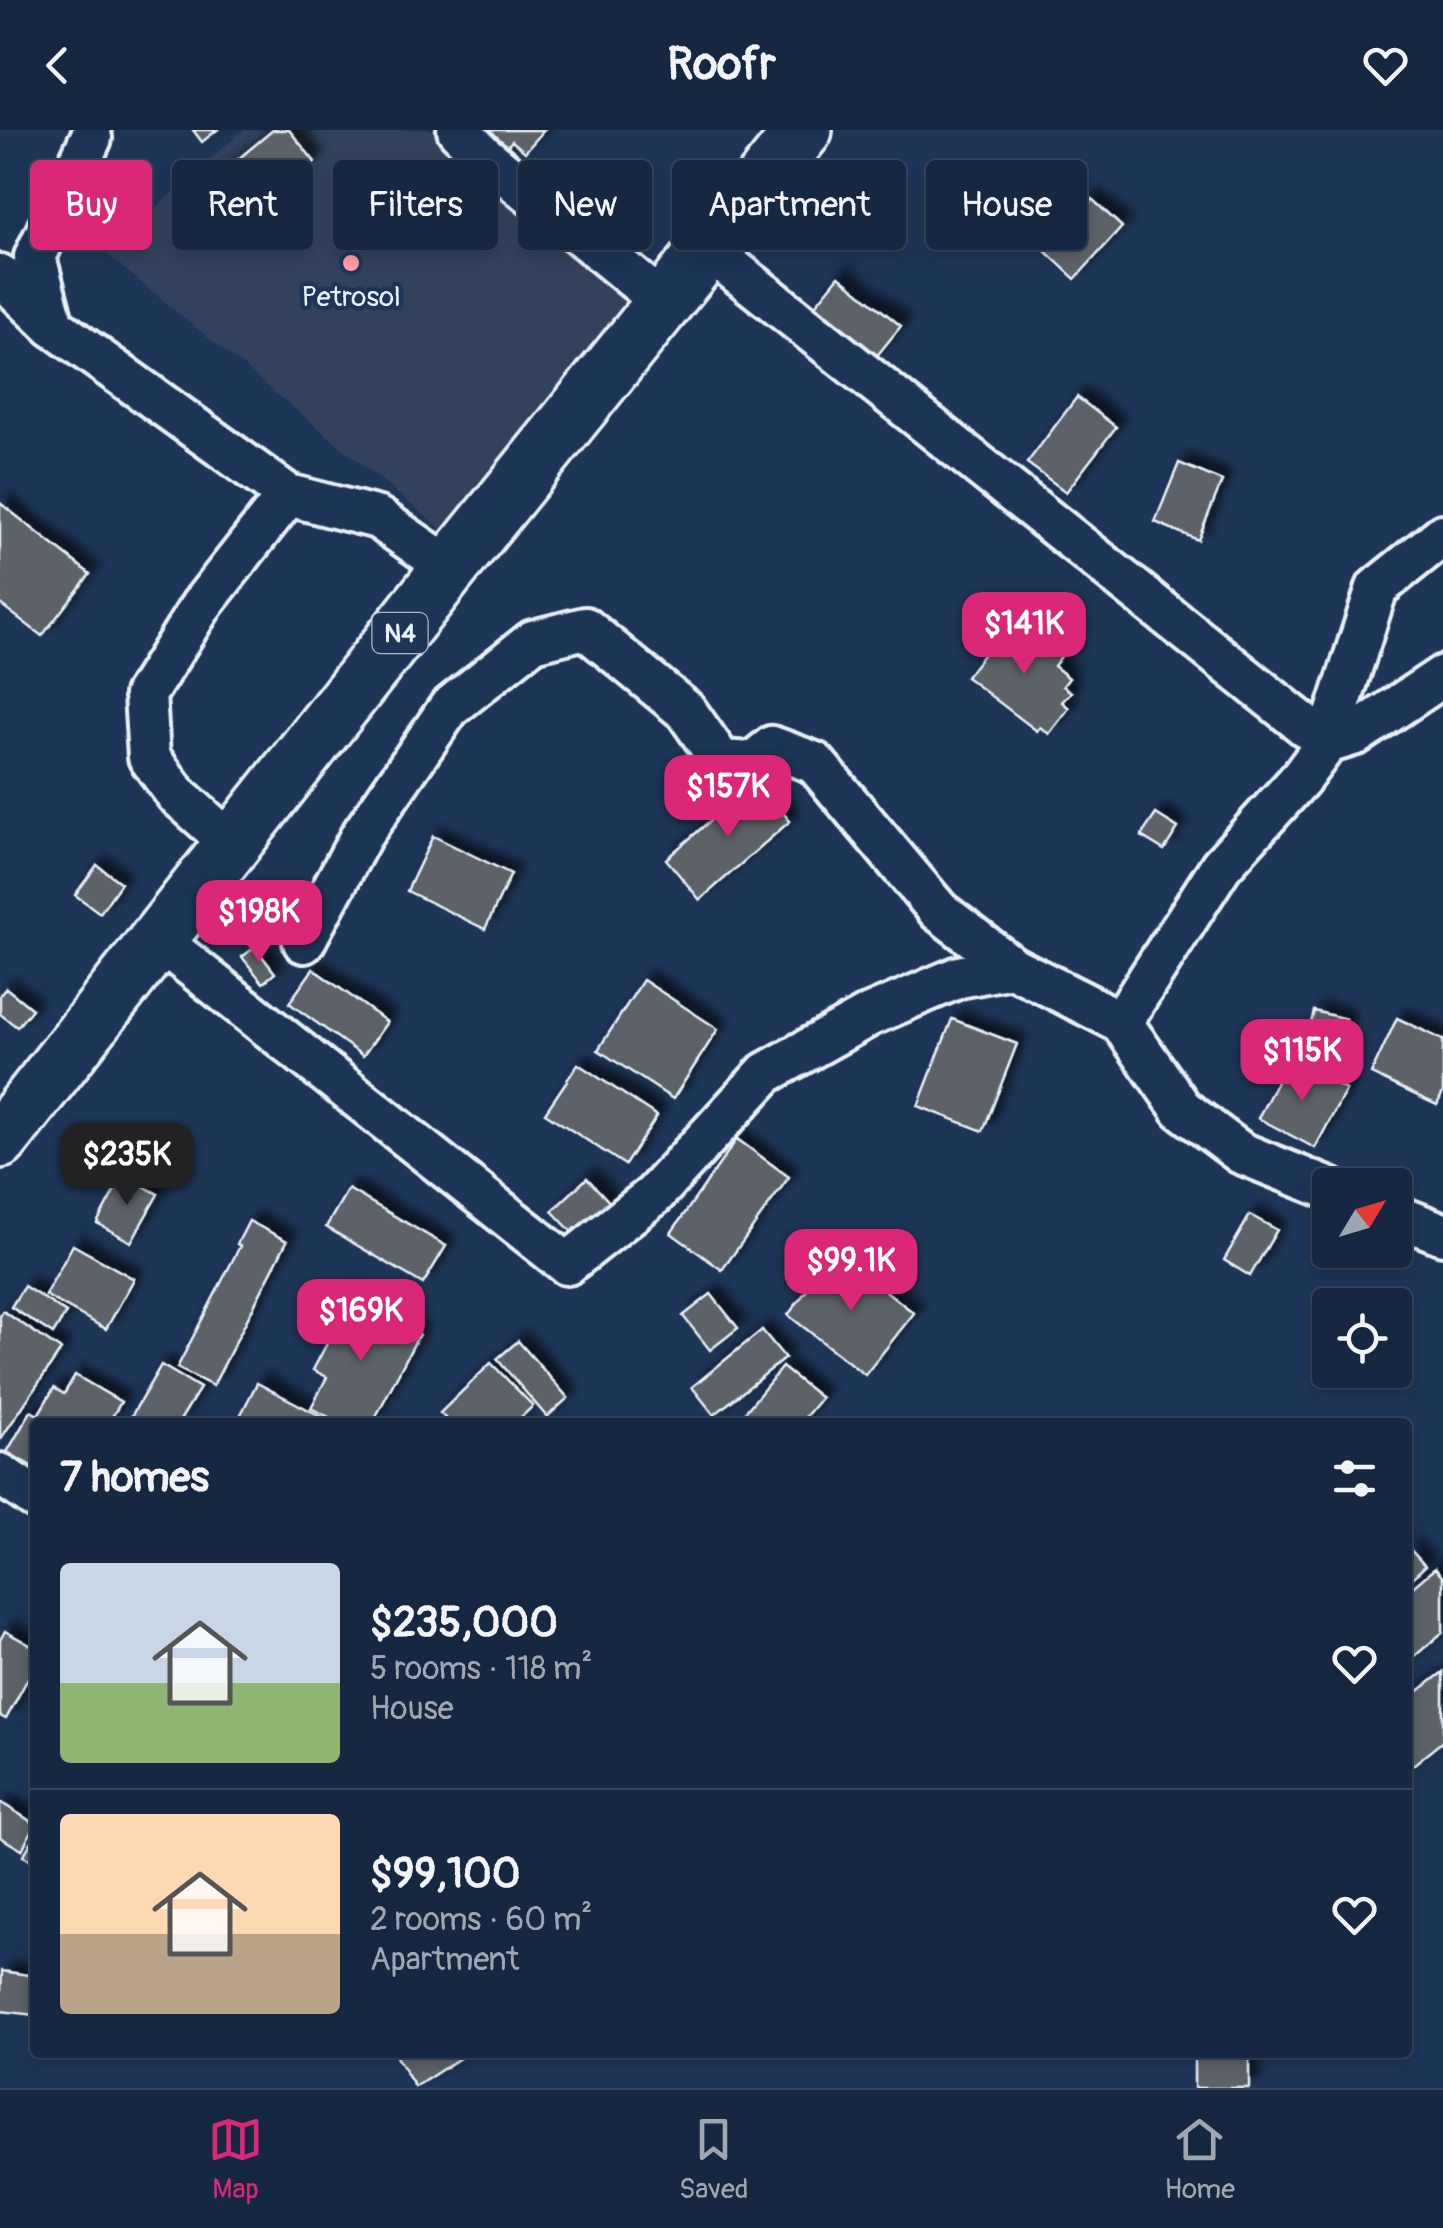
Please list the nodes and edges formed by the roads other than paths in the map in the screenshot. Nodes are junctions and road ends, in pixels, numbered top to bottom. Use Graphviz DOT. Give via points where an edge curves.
graph roads {
  1 [pos="458,130"];
  2 [pos="804,130"];
  3 [pos="91,138"];
  4 [pos="780,160"];
  5 [pos="707,250"];
  6 [pos="709,250"];
  7 [pos="0,275"];
  8 [pos="665,304"];
  9 [pos="53,326"];
  10 [pos="288,496"];
  11 [pos="1443,535"];
  12 [pos="450,568"];
  13 [pos="1443,676"];
  14 [pos="1327,743"];
  15 [pos="234,846"];
  16 [pos="160,941"];
  17 [pos="304,942"];
  18 [pos="1012,967"];
  19 [pos="1121,1022"];
  20 [pos="0,1140"];
  21 [pos="1312,1182"];
  22 [pos="1412,1222"];
  23 [pos="1443,1234"];
  24 [pos="0,1474"];
  25 [pos="30,1495"];
  1 -- 8 [label="street"];
  2 -- 4 [label="highway, N4"];
  3 -- 9 [label="street" via="35,257"];
  5 -- 8 [label="highway, N4"];
  6 -- 14 [label="street"];
  7 -- 9 [label="street"];
  8 -- 12 [label="highway, N4"];
  9 -- 10 [label="street"];
  10 -- 12 [label="street" via="378,518"];
  10 -- 15 [label="street" via="202,604 145,694 149,757 176,794"];
  11 -- 14 [label="street" via="1378,588"];
  12 -- 15 [label="highway, N4"];
  13 -- 14 [label="street" via="1356,734"];
  14 -- 19 [label="street" via="1221,866"];
  15 -- 16 [label="highway, N4"];
  16 -- 18 [label="street" via="567,1264 654,1194 766,1073 870,1015 960,977"];
  16 -- 20 [label="highway, N4"];
  17 -- 18 [label="street" via="360,836 449,708 532,641 585,628 686,711 721,761 752,763 772,747 815,763 938,912"];
  18 -- 19 [label="street"];
  19 -- 21 [label="street" via="1182,1109 1241,1153"];
  22 -- 23 [label="street"];
  24 -- 25 [label="street"];
}
